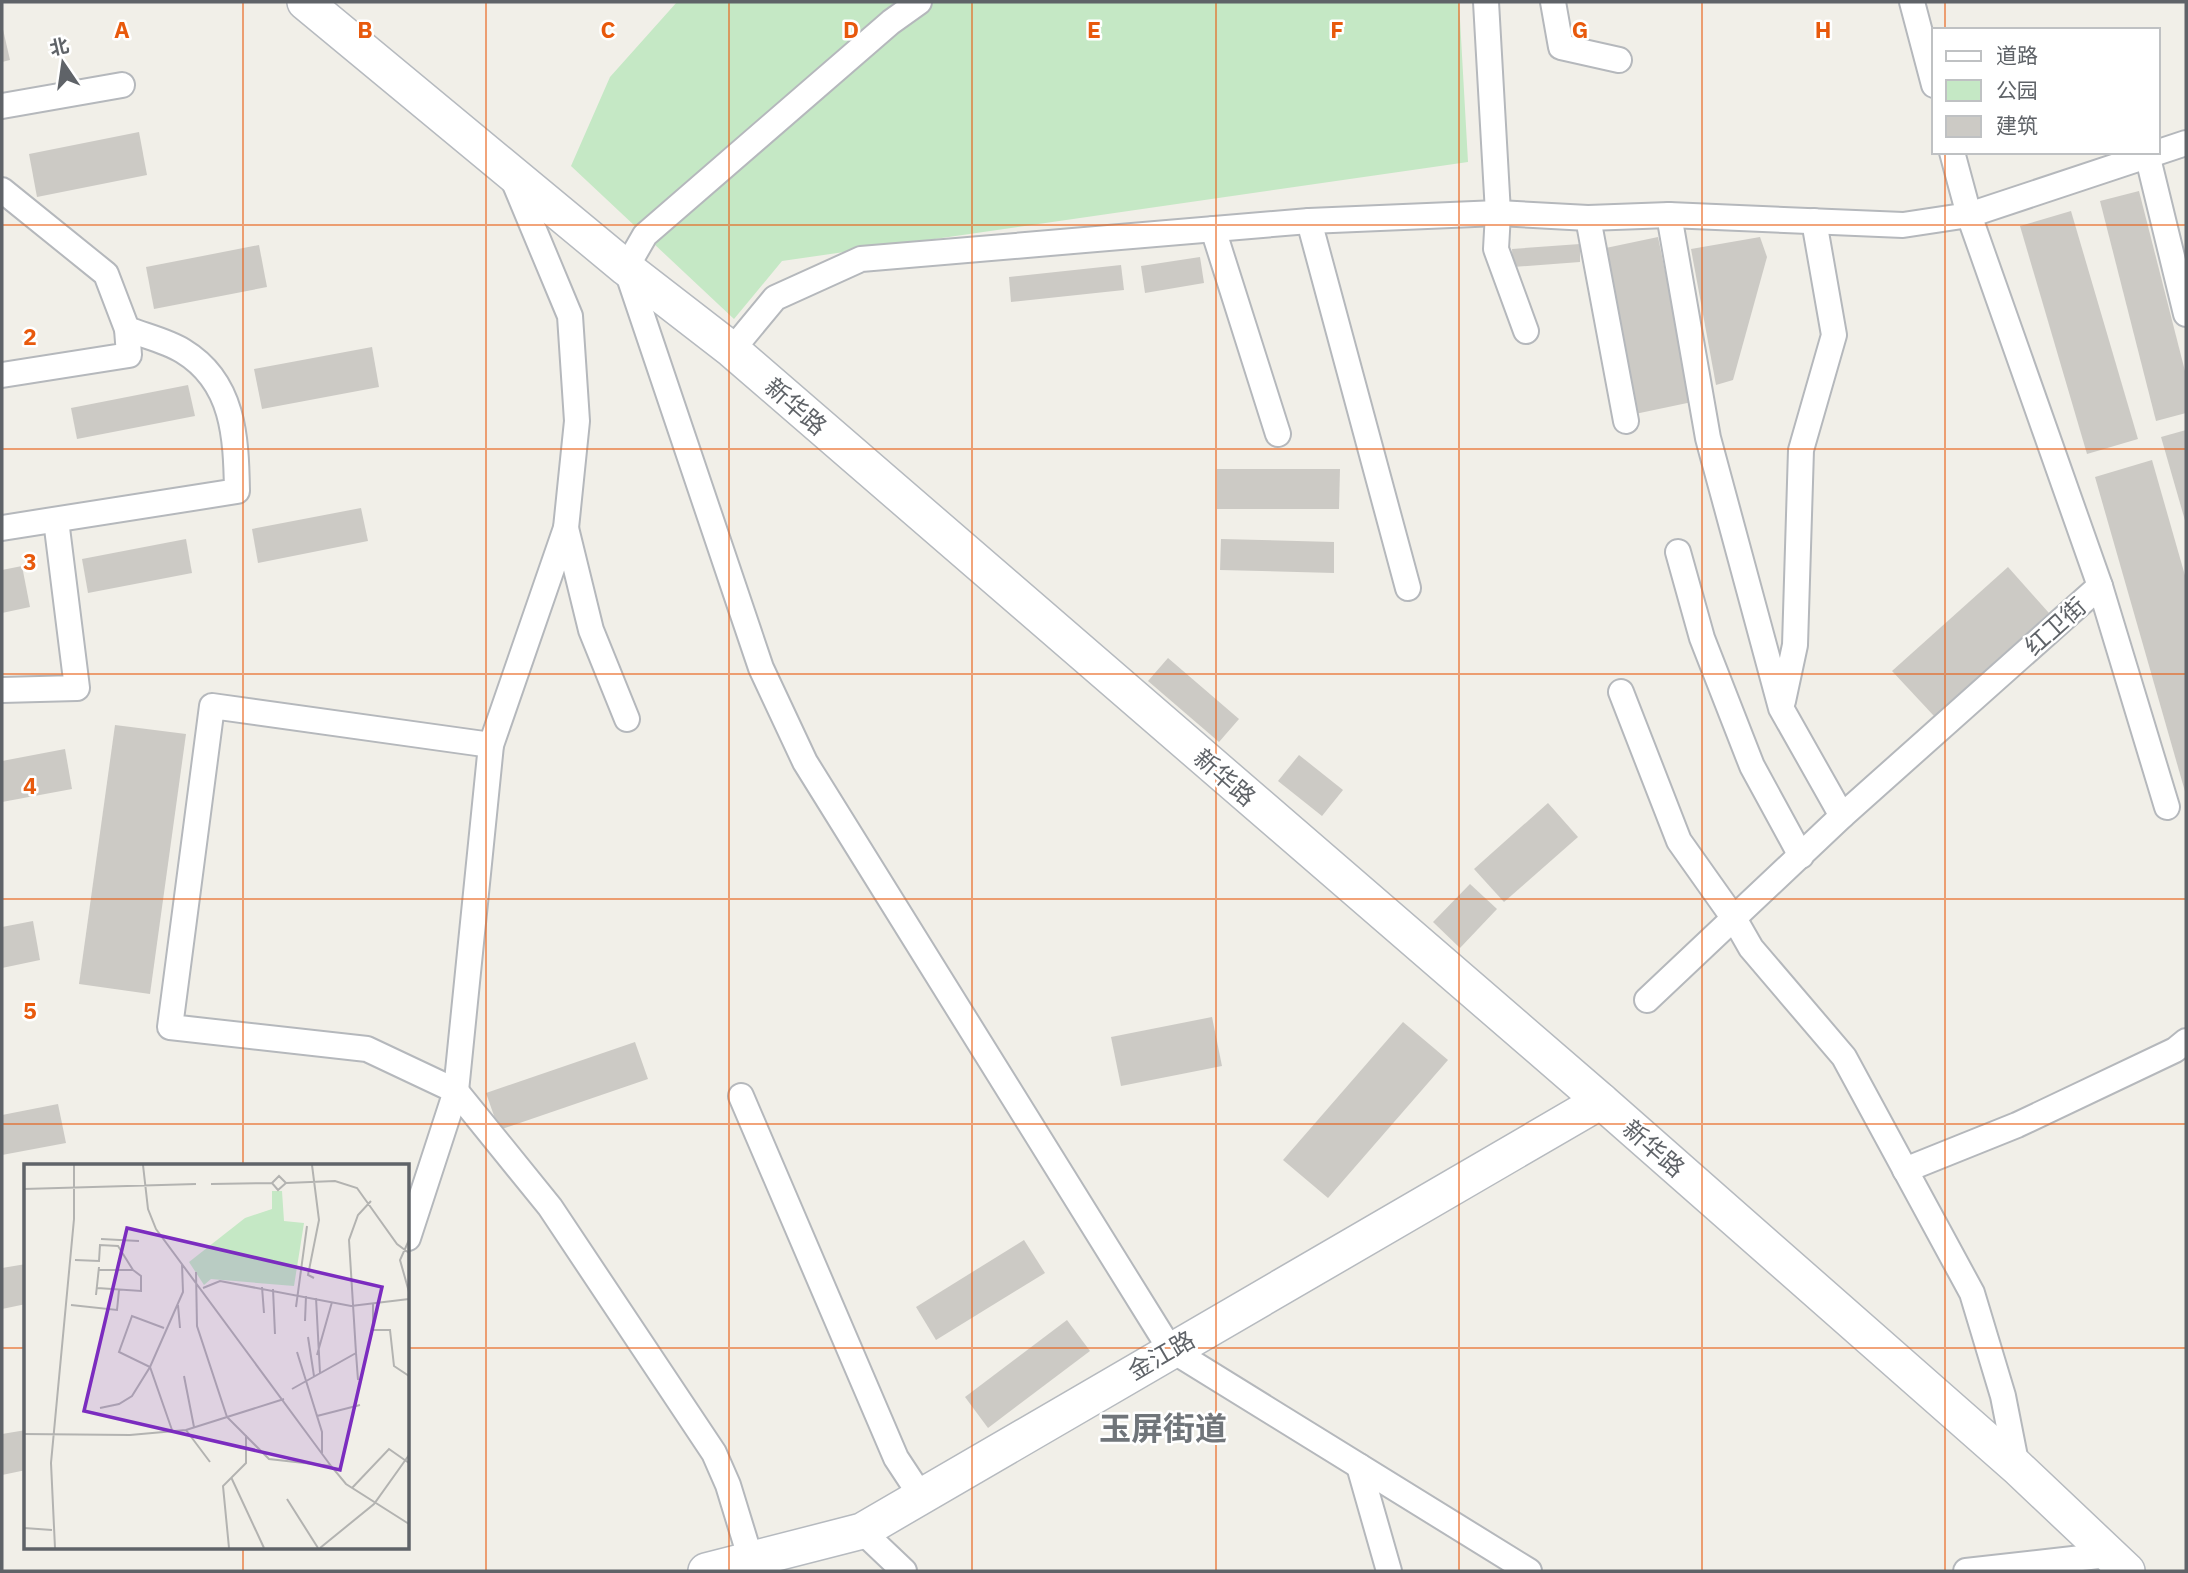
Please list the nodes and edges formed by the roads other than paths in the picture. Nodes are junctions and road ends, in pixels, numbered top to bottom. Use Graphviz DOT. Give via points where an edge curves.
graph roads {
  1 [pos="305,2"];
  2 [pos="919,2"];
  3 [pos="1486,2"];
  4 [pos="1553,2"];
  5 [pos="1912,2"];
  6 [pos="1619,60"];
  7 [pos="1932,77"];
  8 [pos="122,85"];
  9 [pos="2,106"];
  10 [pos="2186,144"];
  11 [pos="1953,154"];
  12 [pos="2159,154"];
  13 [pos="2160,154"];
  14 [pos="2148,158"];
  15 [pos="509,170"];
  16 [pos="2,190"];
  17 [pos="1498,213"];
  18 [pos="1669,215"];
  19 [pos="1969,215"];
  20 [pos="1588,218"];
  21 [pos="1309,221"];
  22 [pos="1814,221"];
  23 [pos="1213,229"];
  24 [pos="626,268"];
  25 [pos="2186,314"];
  26 [pos="127,330"];
  27 [pos="1525,331"];
  28 [pos="732,350"];
  29 [pos="2,374"];
  30 [pos="1626,421"];
  31 [pos="1278,435"];
  32 [pos="56,520"];
  33 [pos="2,528"];
  34 [pos="566,528"];
  35 [pos="1678,552"];
  36 [pos="2100,586"];
  37 [pos="1408,588"];
  38 [pos="2,690"];
  39 [pos="1621,692"];
  40 [pos="1781,708"];
  41 [pos="627,719"];
  42 [pos="491,745"];
  43 [pos="2167,807"];
  44 [pos="1842,816"];
  45 [pos="1801,856"];
  46 [pos="1735,920"];
  47 [pos="1647,1000"];
  48 [pos="2186,1041"];
  49 [pos="456,1091"];
  50 [pos="741,1096"];
  51 [pos="1601,1101"];
  52 [pos="1905,1170"];
  53 [pos="410,1232"];
  54 [pos="1170,1349"];
  55 [pos="1359,1466"];
  56 [pos="2017,1467"];
  57 [pos="920,1496"];
  58 [pos="862,1531"];
  59 [pos="751,1560"];
  60 [pos="2117,1563"];
  61 [pos="706,1571"];
  62 [pos="904,1571"];
  63 [pos="1389,1571"];
  64 [pos="1529,1571"];
  65 [pos="1966,1571"];
  1 -- 15 [label="street, 新华路"];
  2 -- 24 [label="street" via="645,235"];
  3 -- 17 [label="street"];
  4 -- 6 [label="street" via="1561,47"];
  5 -- 7 [label="street"];
  8 -- 9 [label="street"];
  10 -- 13 [label="street"];
  11 -- 19 [label="street, 红卫街"];
  12 -- 14 [label="street"];
  14 -- 19 [label="street"];
  14 -- 25 [label="street"];
  15 -- 24 [label="street, 新华路"];
  15 -- 34 [label="street" via="570,316 577,421"];
  16 -- 26 [label="street" via="106,274"];
  17 -- 20 [label="street"];
  17 -- 21 [label="street"];
  17 -- 27 [label="street" via="1496,249"];
  18 -- 20 [label="street"];
  18 -- 22 [label="street"];
  18 -- 40 [label="street" via="1709,438"];
  19 -- 22 [label="street" via="1903,225"];
  19 -- 36 [label="street, 红卫街"];
  20 -- 30 [label="street"];
  21 -- 23 [label="street"];
  21 -- 37 [label="street"];
  22 -- 40 [label="street" via="1834,335 1801,450 1795,645"];
  23 -- 28 [label="street" via="861,259 775,298"];
  23 -- 31 [label="street"];
  24 -- 28 [label="street, 新华路"];
  24 -- 54 [label="street" via="761,667 805,762"];
  26 -- 29 [label="street" via="129,355"];
  26 -- 32 [label="street" via="181,350 207,368 228,405 236,441 237,491"];
  28 -- 51 [label="street, 新华路"];
  32 -- 33 [label="street"];
  32 -- 38 [label="street" via="77,688"];
  34 -- 41 [label="street" via="591,630"];
  34 -- 42 [label="street"];
  35 -- 45 [label="street" via="1702,638 1752,766"];
  36 -- 43 [label="street"];
  36 -- 44 [label="street, 红卫街"];
  39 -- 46 [label="street" via="1679,841"];
  40 -- 44 [label="street"];
  42 -- 49 [label="street"];
  42 -- 49 [label="street" via="212,706 170,1027 367,1049"];
  44 -- 45 [label="street, 红卫街"];
  45 -- 46 [label="street, 红卫街"];
  46 -- 47 [label="street, 红卫街"];
  46 -- 52 [label="street" via="1751,948 1844,1057"];
  48 -- 52 [label="street" via="2017,1125"];
  49 -- 53 [label="street"];
  49 -- 59 [label="street" via="550,1206 714,1453"];
  50 -- 57 [label="street" via="896,1458"];
  51 -- 54 [label="street, 金江路"];
  51 -- 56 [label="street, 新华路"];
  52 -- 56 [label="street" via="1972,1293 2003,1396"];
  54 -- 55 [label="street"];
  54 -- 57 [label="street, 金江路"];
  55 -- 63 [label="street"];
  55 -- 64 [label="street"];
  56 -- 60 [label="street, 新华路"];
  57 -- 58 [label="street, 金江路"];
  58 -- 59 [label="street, 金江路"];
  58 -- 62 [label="street"];
  59 -- 61 [label="street, 金江路"];
  60 -- 65 [label="street"];
}
